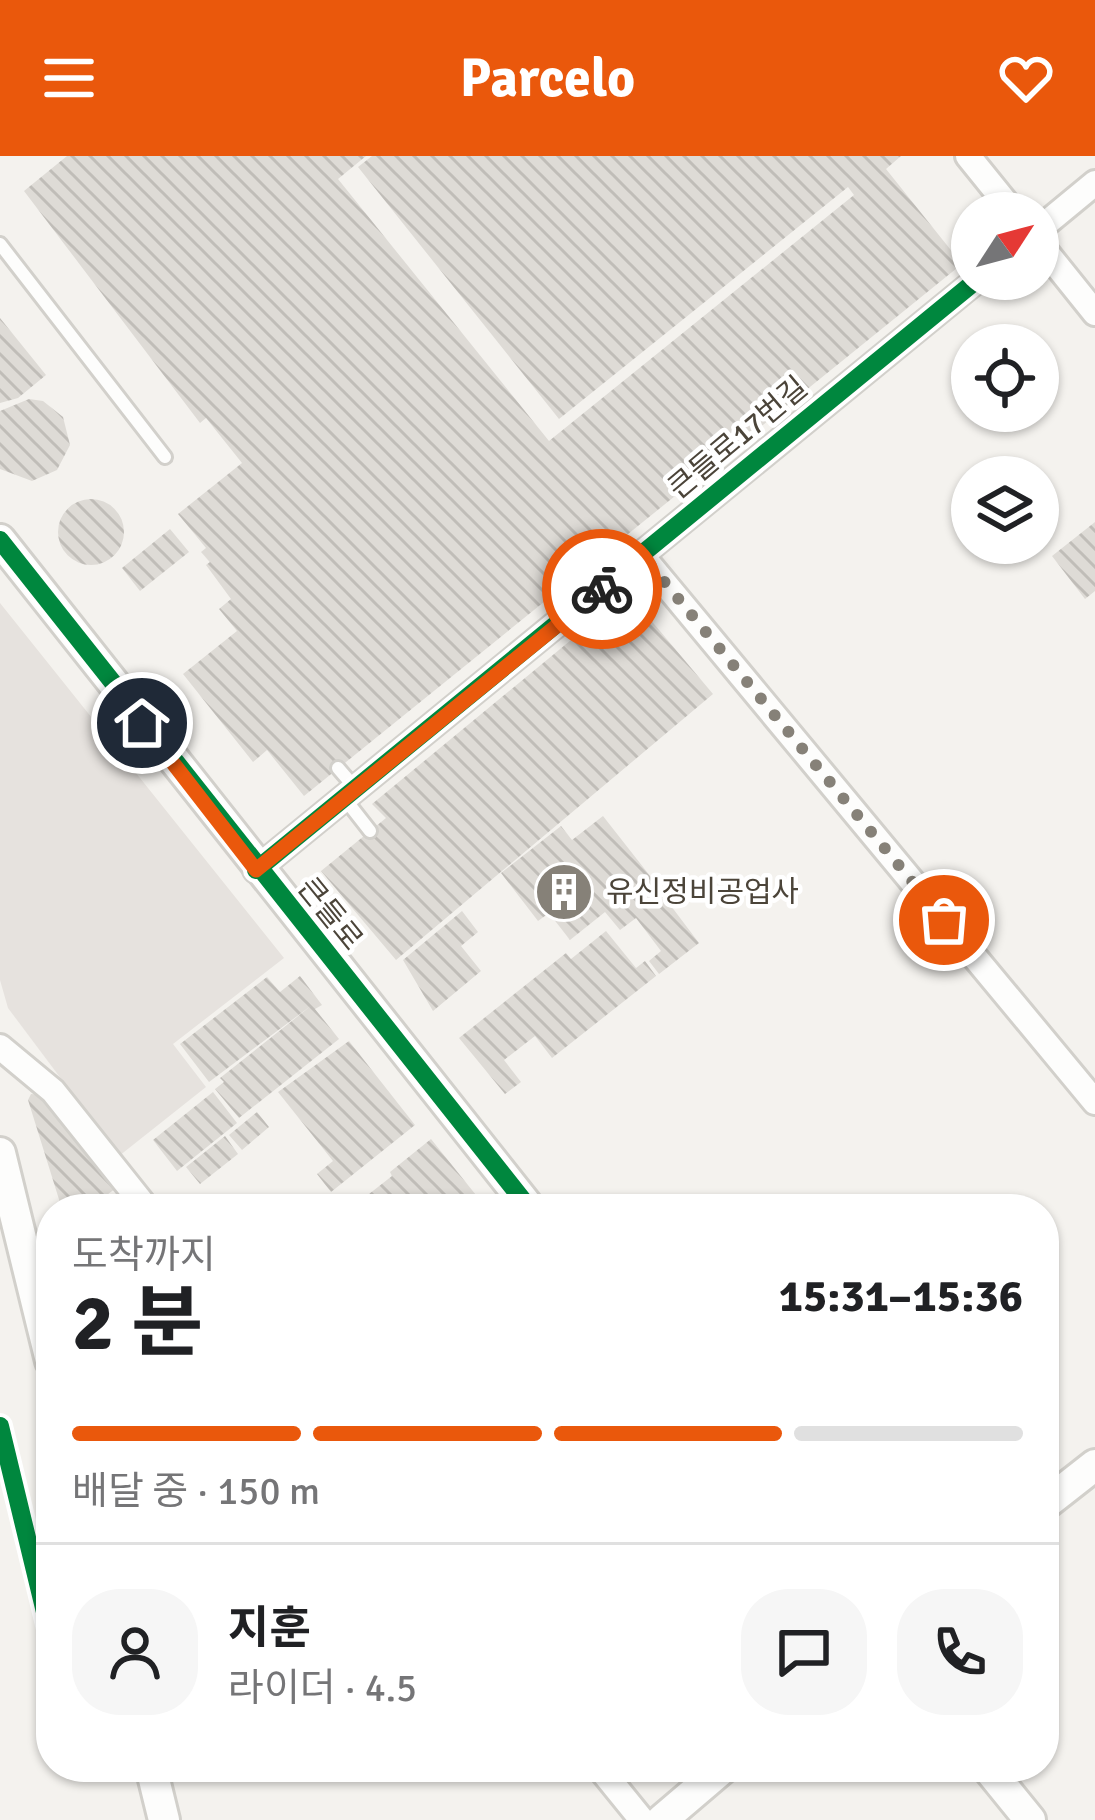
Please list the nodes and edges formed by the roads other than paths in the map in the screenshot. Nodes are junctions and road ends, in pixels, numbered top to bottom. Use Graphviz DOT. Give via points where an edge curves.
graph roads {
  1 [pos="968,156"];
  2 [pos="1095,183"];
  3 [pos="997,192"];
  4 [pos="1059,213"];
  5 [pos="0,244"];
  6 [pos="1059,268"];
  7 [pos="954,300"];
  8 [pos="1095,313"];
  9 [pos="165,457"];
  10 [pos="0,540"];
  11 [pos="643,556"];
  12 [pos="338,768"];
  13 [pos="351,794"];
  14 [pos="370,830"];
  15 [pos="256,870"];
  16 [pos="0,1047"];
  17 [pos="1095,1102"];
  18 [pos="0,1153"];
  19 [pos="135,1194"];
  20 [pos="518,1194"];
  21 [pos="36,1300"];
  22 [pos="1095,1465"];
  23 [pos="1059,1493"];
  24 [pos="155,1782"];
  25 [pos="611,1782"];
  26 [pos="706,1782"];
  27 [pos="999,1782"];
  28 [pos="164,1820"];
  29 [pos="642,1820"];
  30 [pos="662,1820"];
  31 [pos="1030,1820"];
  1 -- 3 [label="street"];
  2 -- 4 [label="street"];
  5 -- 9 [label="lane"];
  6 -- 8 [label="street"];
  7 -- 11 [label="street, 큰들로17번길"];
  10 -- 15 [label="street, 큰들로"];
  11 -- 13 [label="street, 큰들로17번길"];
  11 -- 17 [label="street"];
  12 -- 13 [label="lane"];
  13 -- 14 [label="lane"];
  13 -- 15 [label="street, 큰들로17번길"];
  15 -- 20 [label="street, 큰들로"];
  16 -- 19 [label="street" via="53,1091"];
  18 -- 21 [label="street"];
  22 -- 23 [label="street"];
  24 -- 28 [label="street"];
  25 -- 29 [label="street"];
  26 -- 30 [label="street"];
  27 -- 31 [label="street"];
}
